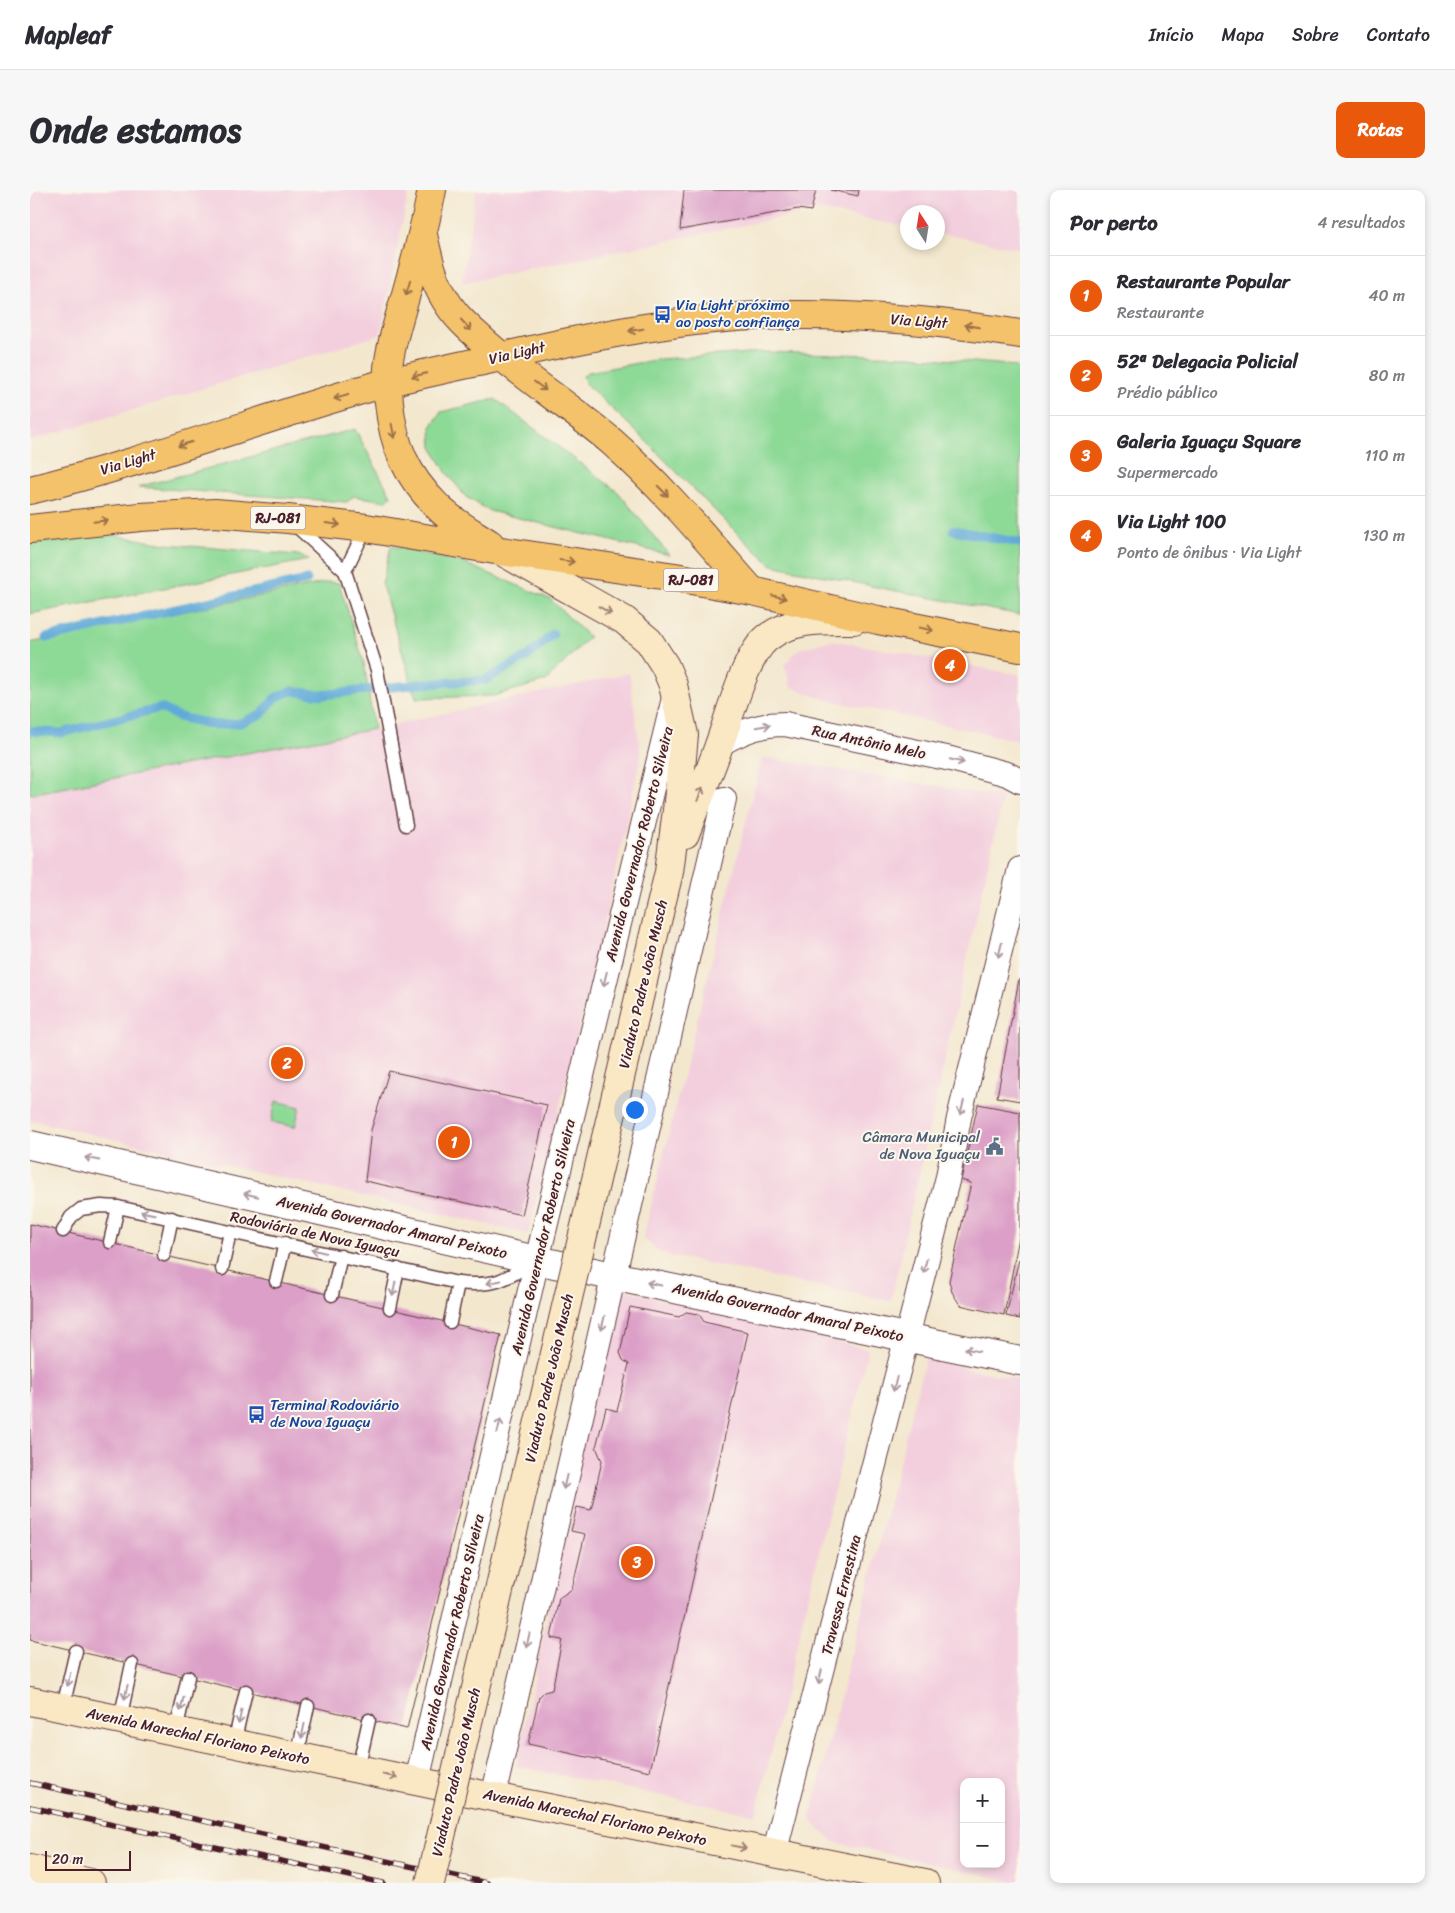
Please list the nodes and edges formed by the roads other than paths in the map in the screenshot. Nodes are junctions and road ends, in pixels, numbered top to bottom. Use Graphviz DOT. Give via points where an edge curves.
graph roads {
  1 [pos="432,190"];
  2 [pos="423,235"];
  3 [pos="1020,334"];
  4 [pos="501,356"];
  5 [pos="387,383"];
  6 [pos="30,490"];
  7 [pos="288,519"];
  8 [pos="366,528"];
  9 [pos="30,529"];
  10 [pos="501,551"];
  11 [pos="345,571"];
  12 [pos="752,591"];
  13 [pos="878,620"];
  14 [pos="1020,648"];
  15 [pos="676,694"];
  16 [pos="683,724"];
  17 [pos="719,745"];
  18 [pos="1020,781"];
  19 [pos="724,799"];
  20 [pos="406,826"];
  21 [pos="1020,869"];
  22 [pos="670,872"];
  23 [pos="30,1145"];
  24 [pos="118,1207"];
  25 [pos="172,1218"];
  26 [pos="63,1231"];
  27 [pos="230,1232"];
  28 [pos="110,1242"];
  29 [pos="284,1243"];
  30 [pos="164,1255"];
  31 [pos="340,1256"];
  32 [pos="537,1260"];
  33 [pos="222,1269"];
  34 [pos="398,1269"];
  35 [pos="614,1276"];
  36 [pos="276,1282"];
  37 [pos="458,1283"];
  38 [pos="332,1294"];
  39 [pos="390,1308"];
  40 [pos="450,1322"];
  41 [pos="907,1337"];
  42 [pos="1020,1361"];
  43 [pos="76,1651"];
  44 [pos="132,1664"];
  45 [pos="188,1677"];
  46 [pos="246,1691"];
  47 [pos="30,1700"];
  48 [pos="308,1706"];
  49 [pos="63,1708"];
  50 [pos="120,1719"];
  51 [pos="369,1720"];
  52 [pos="176,1731"];
  53 [pos="234,1743"];
  54 [pos="297,1757"];
  55 [pos="358,1770"];
  56 [pos="417,1781"];
  57 [pos="493,1797"];
  58 [pos="774,1854"];
  59 [pos="30,1869"];
  60 [pos="91,1883"];
  61 [pos="430,1883"];
  62 [pos="925,1883"];
  1 -- 2 [label="main road, Avenida Governador Roberto Silveira"];
  2 -- 4 [label="main road, Avenida Governador Roberto Silveira, one-way" via="435,278 446,301 469,329"];
  2 -- 5 [label="main road, Avenida Governador Roberto Silveira, one-way" via="392,344"];
  3 -- 4 [label="main road, Via Light, one-way" via="967,325 905,320 782,315 643,328"];
  4 -- 5 [label="main road, Via Light, one-way"];
  4 -- 12 [label="main road, Avenida Governador Roberto Silveira, one-way" via="612,442 673,502"];
  5 -- 6 [label="main road, Via Light, one-way"];
  5 -- 10 [label="main road, Avenida Governador Roberto Silveira, one-way" via="394,439 408,471 437,507"];
  7 -- 8 [label="main road, RJ-081, one-way"];
  9 -- 7 [label="main road, RJ-081, one-way" via="173,514 215,513"];
  7 -- 11 [label="lane"];
  8 -- 10 [label="main road, RJ-081"];
  8 -- 11 [label="lane"];
  10 -- 12 [label="main road, RJ-081, one-way"];
  10 -- 15 [label="main road, Avenida Governador Roberto Silveira, one-way" via="638,630 658,652"];
  11 -- 20 [label="lane" via="384,697"];
  12 -- 13 [label="main road, RJ-081, one-way"];
  13 -- 14 [label="main road, RJ-081, one-way"];
  13 -- 17 [label="main road, Viaduto Padre João Musch" via="800,622 767,639 760,645 745,674"];
  15 -- 16 [label="main road, Avenida Governador Roberto Silveira"];
  15 -- 32 [label="street, Avenida Governador Roberto Silveira, one-way"];
  16 -- 22 [label="main road, Viaduto Padre João Musch"];
  17 -- 18 [label="street, Rua Antônio Melo, one-way" via="750,728 785,724 950,759 1007,774"];
  22 -- 17 [label="main road, Viaduto Padre João Musch, one-way"];
  19 -- 35 [label="street"];
  21 -- 41 [label="street, Travessa Ernestina, one-way"];
  22 -- 61 [label="main road, Viaduto Padre João Musch, bridge"];
  32 -- 23 [label="street, Avenida Governador Amaral Peixoto, one-way"];
  25 -- 24 [label="lane, Rodoviária de Nova Iguaçu, one-way"];
  24 -- 26 [label="lane, Rodoviária de Nova Iguaçu" via="81,1209"];
  24 -- 28 [label="lane"];
  25 -- 27 [label="lane, Rodoviária de Nova Iguaçu"];
  25 -- 30 [label="lane"];
  27 -- 29 [label="lane, Rodoviária de Nova Iguaçu"];
  27 -- 33 [label="lane"];
  31 -- 29 [label="lane, Rodoviária de Nova Iguaçu, one-way"];
  29 -- 36 [label="lane"];
  31 -- 34 [label="lane, Rodoviária de Nova Iguaçu"];
  31 -- 38 [label="lane"];
  32 -- 35 [label="street, Avenida Governador Amaral Peixoto"];
  32 -- 37 [label="lane, Rodoviária de Nova Iguaçu, one-way" via="503,1281 476,1285"];
  56 -- 32 [label="street, Avenida Governador Roberto Silveira, one-way"];
  34 -- 37 [label="lane, Rodoviária de Nova Iguaçu"];
  34 -- 39 [label="lane, one-way"];
  41 -- 35 [label="street, Avenida Governador Amaral Peixoto, one-way"];
  35 -- 57 [label="street, one-way"];
  37 -- 40 [label="lane"];
  42 -- 41 [label="street, Avenida Governador Amaral Peixoto, one-way"];
  41 -- 58 [label="street, Travessa Ernestina, one-way"];
  43 -- 49 [label="lane, one-way"];
  44 -- 50 [label="lane, one-way"];
  45 -- 52 [label="lane, one-way"];
  46 -- 53 [label="lane, one-way"];
  47 -- 49 [label="main road, Avenida Marechal Floriano Peixoto"];
  48 -- 54 [label="lane, one-way"];
  49 -- 50 [label="main road, Avenida Marechal Floriano Peixoto"];
  50 -- 52 [label="main road, Avenida Marechal Floriano Peixoto"];
  51 -- 55 [label="lane"];
  52 -- 53 [label="main road, Avenida Marechal Floriano Peixoto"];
  53 -- 54 [label="main road, Avenida Marechal Floriano Peixoto"];
  54 -- 55 [label="main road, Avenida Marechal Floriano Peixoto"];
  55 -- 56 [label="main road, Avenida Marechal Floriano Peixoto, one-way"];
  56 -- 57 [label="main road, Avenida Marechal Floriano Peixoto"];
  57 -- 58 [label="main road, Avenida Marechal Floriano Peixoto, one-way"];
  58 -- 62 [label="main road, Avenida Marechal Floriano Peixoto"];
  59 -- 60 [label="main road"];
}
